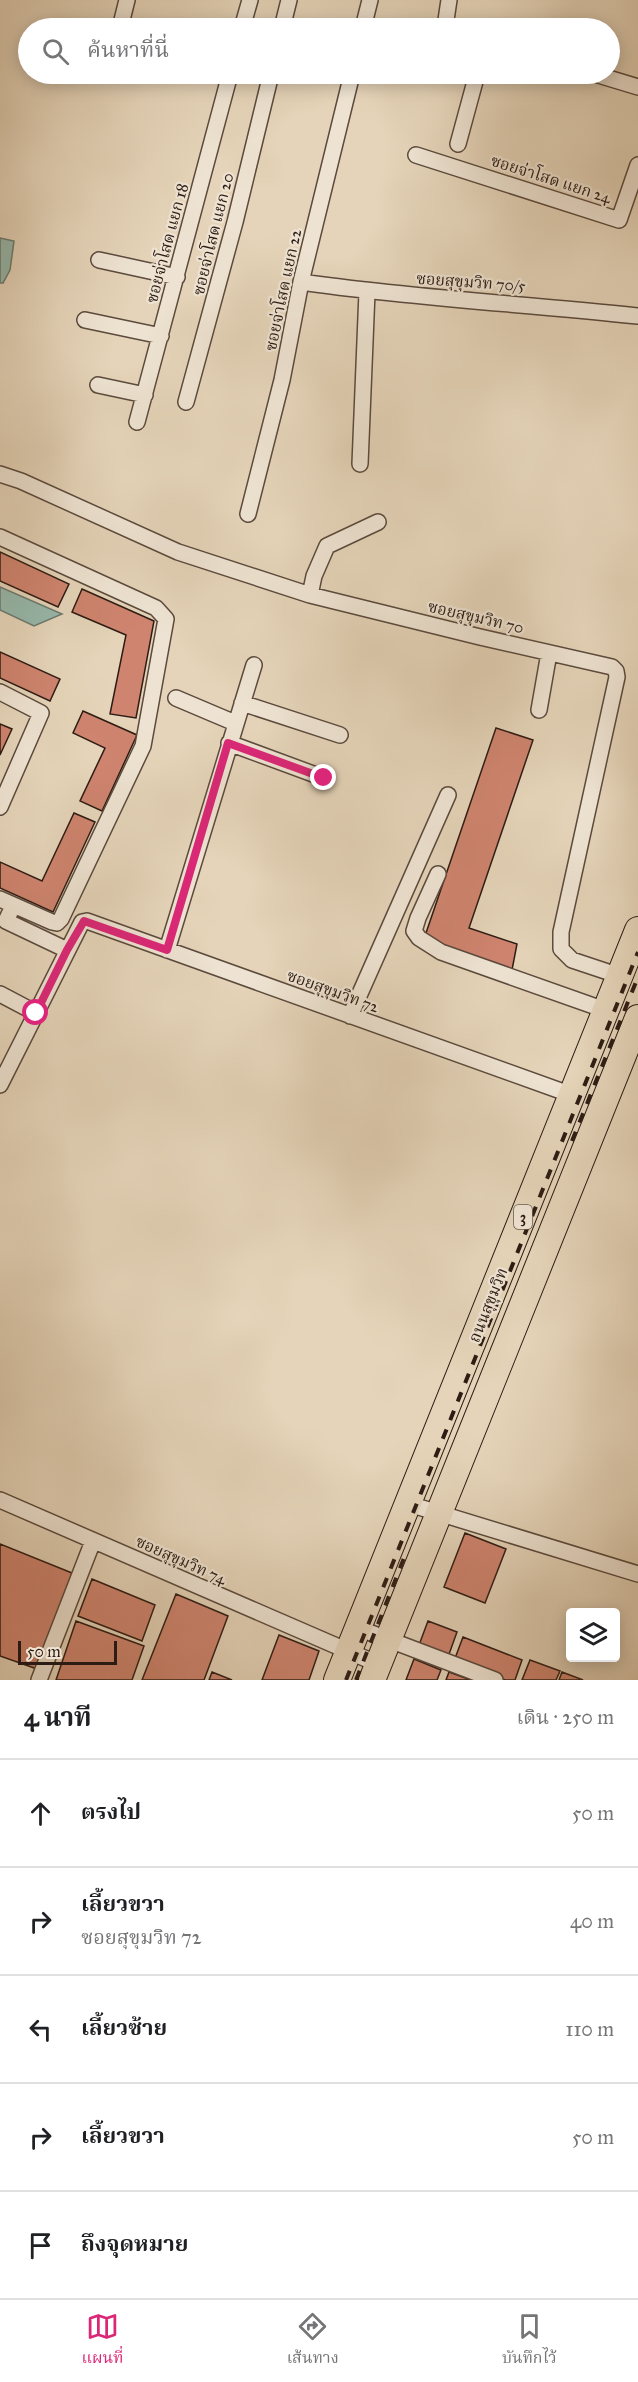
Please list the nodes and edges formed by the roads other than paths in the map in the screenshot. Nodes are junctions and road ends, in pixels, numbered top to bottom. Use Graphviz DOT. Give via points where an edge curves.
graph roads {
  1 [pos="127,0"];
  2 [pos="249,0"];
  3 [pos="289,0"];
  4 [pos="370,0"];
  5 [pos="449,0"];
  6 [pos="122,18"];
  7 [pos="244,18"];
  8 [pos="284,18"];
  9 [pos="366,18"];
  10 [pos="446,18"];
  11 [pos="620,82"];
  12 [pos="227,84"];
  13 [pos="269,84"];
  14 [pos="350,84"];
  15 [pos="474,84"];
  16 [pos="638,87"];
  17 [pos="458,144"];
  18 [pos="416,155"];
  19 [pos="638,165"];
  20 [pos="99,260"];
  21 [pos="177,277"];
  22 [pos="301,282"];
  23 [pos="367,292"];
  24 [pos="638,315"];
  25 [pos="85,320"];
  26 [pos="161,336"];
  27 [pos="98,386"];
  28 [pos="145,395"];
  29 [pos="186,402"];
  30 [pos="137,422"];
  31 [pos="360,464"];
  32 [pos="0,474"];
  33 [pos="248,514"];
  34 [pos="378,522"];
  35 [pos="0,537"];
  36 [pos="310,595"];
  37 [pos="549,653"];
  38 [pos="254,665"];
  39 [pos="0,692"];
  40 [pos="176,698"];
  41 [pos="242,703"];
  42 [pos="539,710"];
  43 [pos="235,723"];
  44 [pos="340,735"];
  45 [pos="228,743"];
  46 [pos="324,778"];
  47 [pos="448,795"];
  48 [pos="0,807"];
  49 [pos="438,874"];
  50 [pos="7,902"];
  51 [pos="3,920"];
  52 [pos="638,930"];
  53 [pos="67,950"];
  54 [pos="167,950"];
  55 [pos="620,976"];
  56 [pos="0,994"];
  57 [pos="606,1010"];
  58 [pos="36,1013"];
  59 [pos="350,1016"];
  60 [pos="638,1018"];
  61 [pos="0,1085"];
  62 [pos="572,1095"];
  63 [pos="0,1500"];
  64 [pos="409,1503"];
  65 [pos="438,1514"];
  66 [pos="93,1541"];
  67 [pos="638,1574"];
  68 [pos="358,1628"];
  69 [pos="387,1640"];
  70 [pos="348,1652"];
  71 [pos="375,1672"];
  72 [pos="39,1680"];
  73 [pos="337,1680"];
  74 [pos="495,1680"];
  1 -- 6 [label="street"];
  2 -- 7 [label="street"];
  3 -- 8 [label="street"];
  4 -- 9 [label="street"];
  5 -- 10 [label="street"];
  11 -- 16 [label="street"];
  12 -- 21 [label="street, ซอยจ่าโสด แยก 18"];
  13 -- 29 [label="street, ซอยจ่าโสด แยก 20"];
  14 -- 22 [label="street, ซอยจ่าโสด แยก 22"];
  15 -- 17 [label="street"];
  18 -- 19 [label="street, ซอยจ่าโสด แยก 24" via="619,220"];
  20 -- 21 [label="street"];
  21 -- 26 [label="street, ซอยจ่าโสด แยก 18"];
  22 -- 23 [label="street, ซอยสุขุมวิท 70/5"];
  22 -- 33 [label="street, ซอยจ่าโสด แยก 22" via="282,380"];
  23 -- 24 [label="street, ซอยสุขุมวิท 70/5"];
  23 -- 31 [label="street"];
  25 -- 26 [label="street"];
  26 -- 28 [label="street, ซอยจ่าโสด แยก 18"];
  27 -- 28 [label="street"];
  28 -- 30 [label="street, ซอยจ่าโสด แยก 18"];
  32 -- 36 [label="street, ซอยสุขุมวิท 70" via="178,552"];
  34 -- 36 [label="street" via="327,546"];
  35 -- 50 [label="street" via="156,608 165,619 143,746 61,919 52,922"];
  36 -- 37 [label="street, ซอยสุขุมวิท 70"];
  37 -- 42 [label="street"];
  37 -- 55 [label="street, ซอยสุขุมวิท 70" via="616,670 561,932 561,949 572,960"];
  38 -- 41 [label="street"];
  39 -- 48 [label="street" via="38,710 40,718"];
  40 -- 43 [label="street"];
  41 -- 43 [label="street"];
  41 -- 44 [label="street"];
  43 -- 45 [label="street"];
  45 -- 46 [label="street"];
  45 -- 54 [label="street"];
  47 -- 59 [label="street"];
  49 -- 57 [label="street" via="414,931 419,938 441,952"];
  50 -- 51 [label="street"];
  51 -- 53 [label="street"];
  52 -- 55 [label="highway, ถนนสุขุมวิท / 3"];
  53 -- 54 [label="street, ซอยสุขุมวิท 72" via="82,922 90,922"];
  53 -- 58 [label="street"];
  54 -- 59 [label="street, ซอยสุขุมวิท 72"];
  55 -- 57 [label="highway, ถนนสุขุมวิท / 3"];
  56 -- 58 [label="street"];
  57 -- 62 [label="highway, ถนนสุขุมวิท / 3"];
  58 -- 61 [label="street"];
  59 -- 62 [label="street, ซอยสุขุมวิท 72"];
  60 -- 65 [label="highway, ถนนสุขุมวิท / 3"];
  62 -- 64 [label="highway, ถนนสุขุมวิท / 3"];
  63 -- 66 [label="street, ซอยสุขุมวิท 74"];
  64 -- 65 [label="street"];
  64 -- 68 [label="highway, ถนนสุขุมวิท / 3"];
  65 -- 67 [label="street"];
  65 -- 69 [label="highway, ถนนสุขุมวิท / 3"];
  66 -- 70 [label="street, ซอยสุขุมวิท 74"];
  66 -- 72 [label="street"];
  68 -- 69 [label="street"];
  68 -- 70 [label="highway, ถนนสุขุมวิท / 3"];
  69 -- 71 [label="highway, ถนนสุขุมวิท / 3"];
  69 -- 74 [label="street"];
  70 -- 71 [label="street, ซอยสุขุมวิท 74"];
  70 -- 73 [label="highway, ถนนสุขุมวิท / 3"];
}
